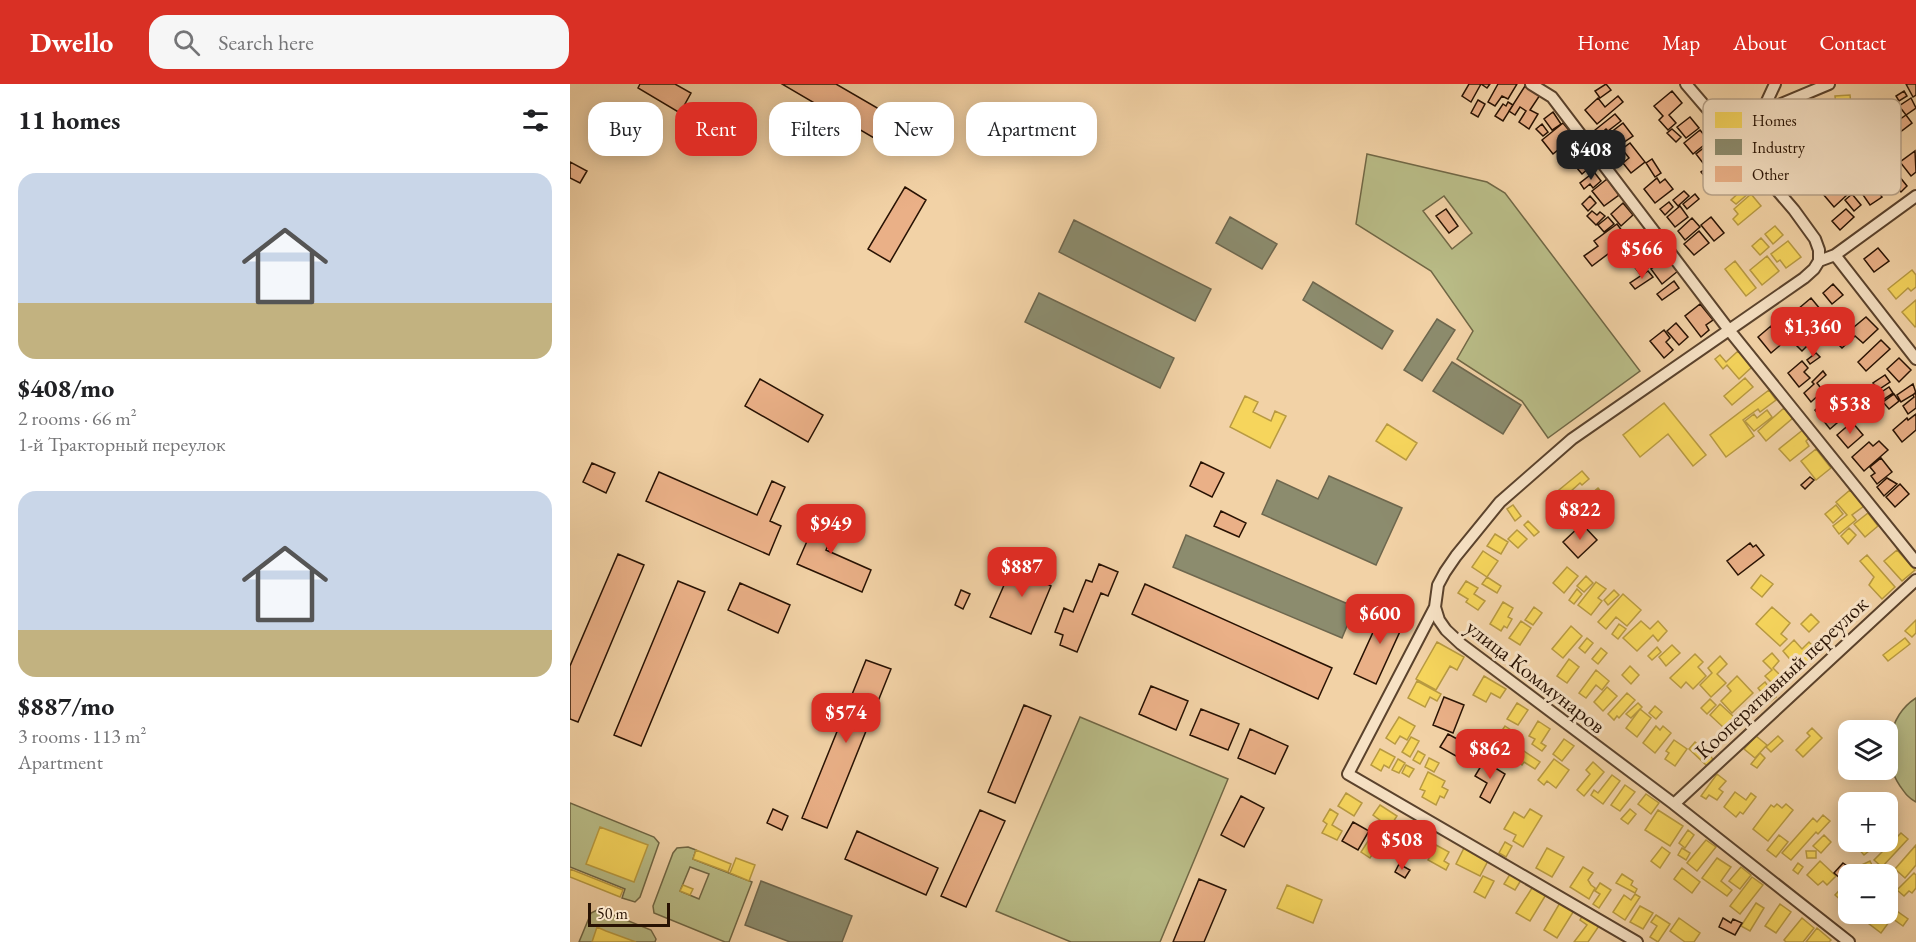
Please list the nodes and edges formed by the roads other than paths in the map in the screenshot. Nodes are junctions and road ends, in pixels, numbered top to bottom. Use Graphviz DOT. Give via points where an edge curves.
graph roads {
  1 [pos="1531,84"];
  2 [pos="1686,84"];
  3 [pos="1775,84"];
  4 [pos="1829,84"];
  5 [pos="1768,99"];
  6 [pos="1793,99"];
  7 [pos="1703,104"];
  8 [pos="1781,195"];
  9 [pos="1916,196"];
  10 [pos="1835,255"];
  11 [pos="1819,261"];
  12 [pos="1730,330"];
  13 [pos="1916,359"];
  14 [pos="1916,562"];
  15 [pos="1916,580"];
  16 [pos="1435,607"];
  17 [pos="1674,804"];
  18 [pos="1637,942"];
  19 [pos="1848,942"];
  1 -- 12 [label="street" via="1552,97"];
  2 -- 7 [label="street"];
  3 -- 5 [label="street"];
  4 -- 6 [label="street"];
  8 -- 11 [label="street" via="1815,239"];
  9 -- 10 [label="street"];
  10 -- 11 [label="street"];
  10 -- 13 [label="street"];
  11 -- 12 [label="street" via="1804,278"];
  12 -- 14 [label="street"];
  12 -- 16 [label="street" via="1572,439 1500,502 1444,572"];
  15 -- 17 [label="street, Кооперативный переулок"];
  16 -- 17 [label="street, улица Коммунаров" via="1446,630 1461,644"];
  16 -- 18 [label="street" via="1348,774"];
  17 -- 19 [label="street, улица Коммунаров"];
}
